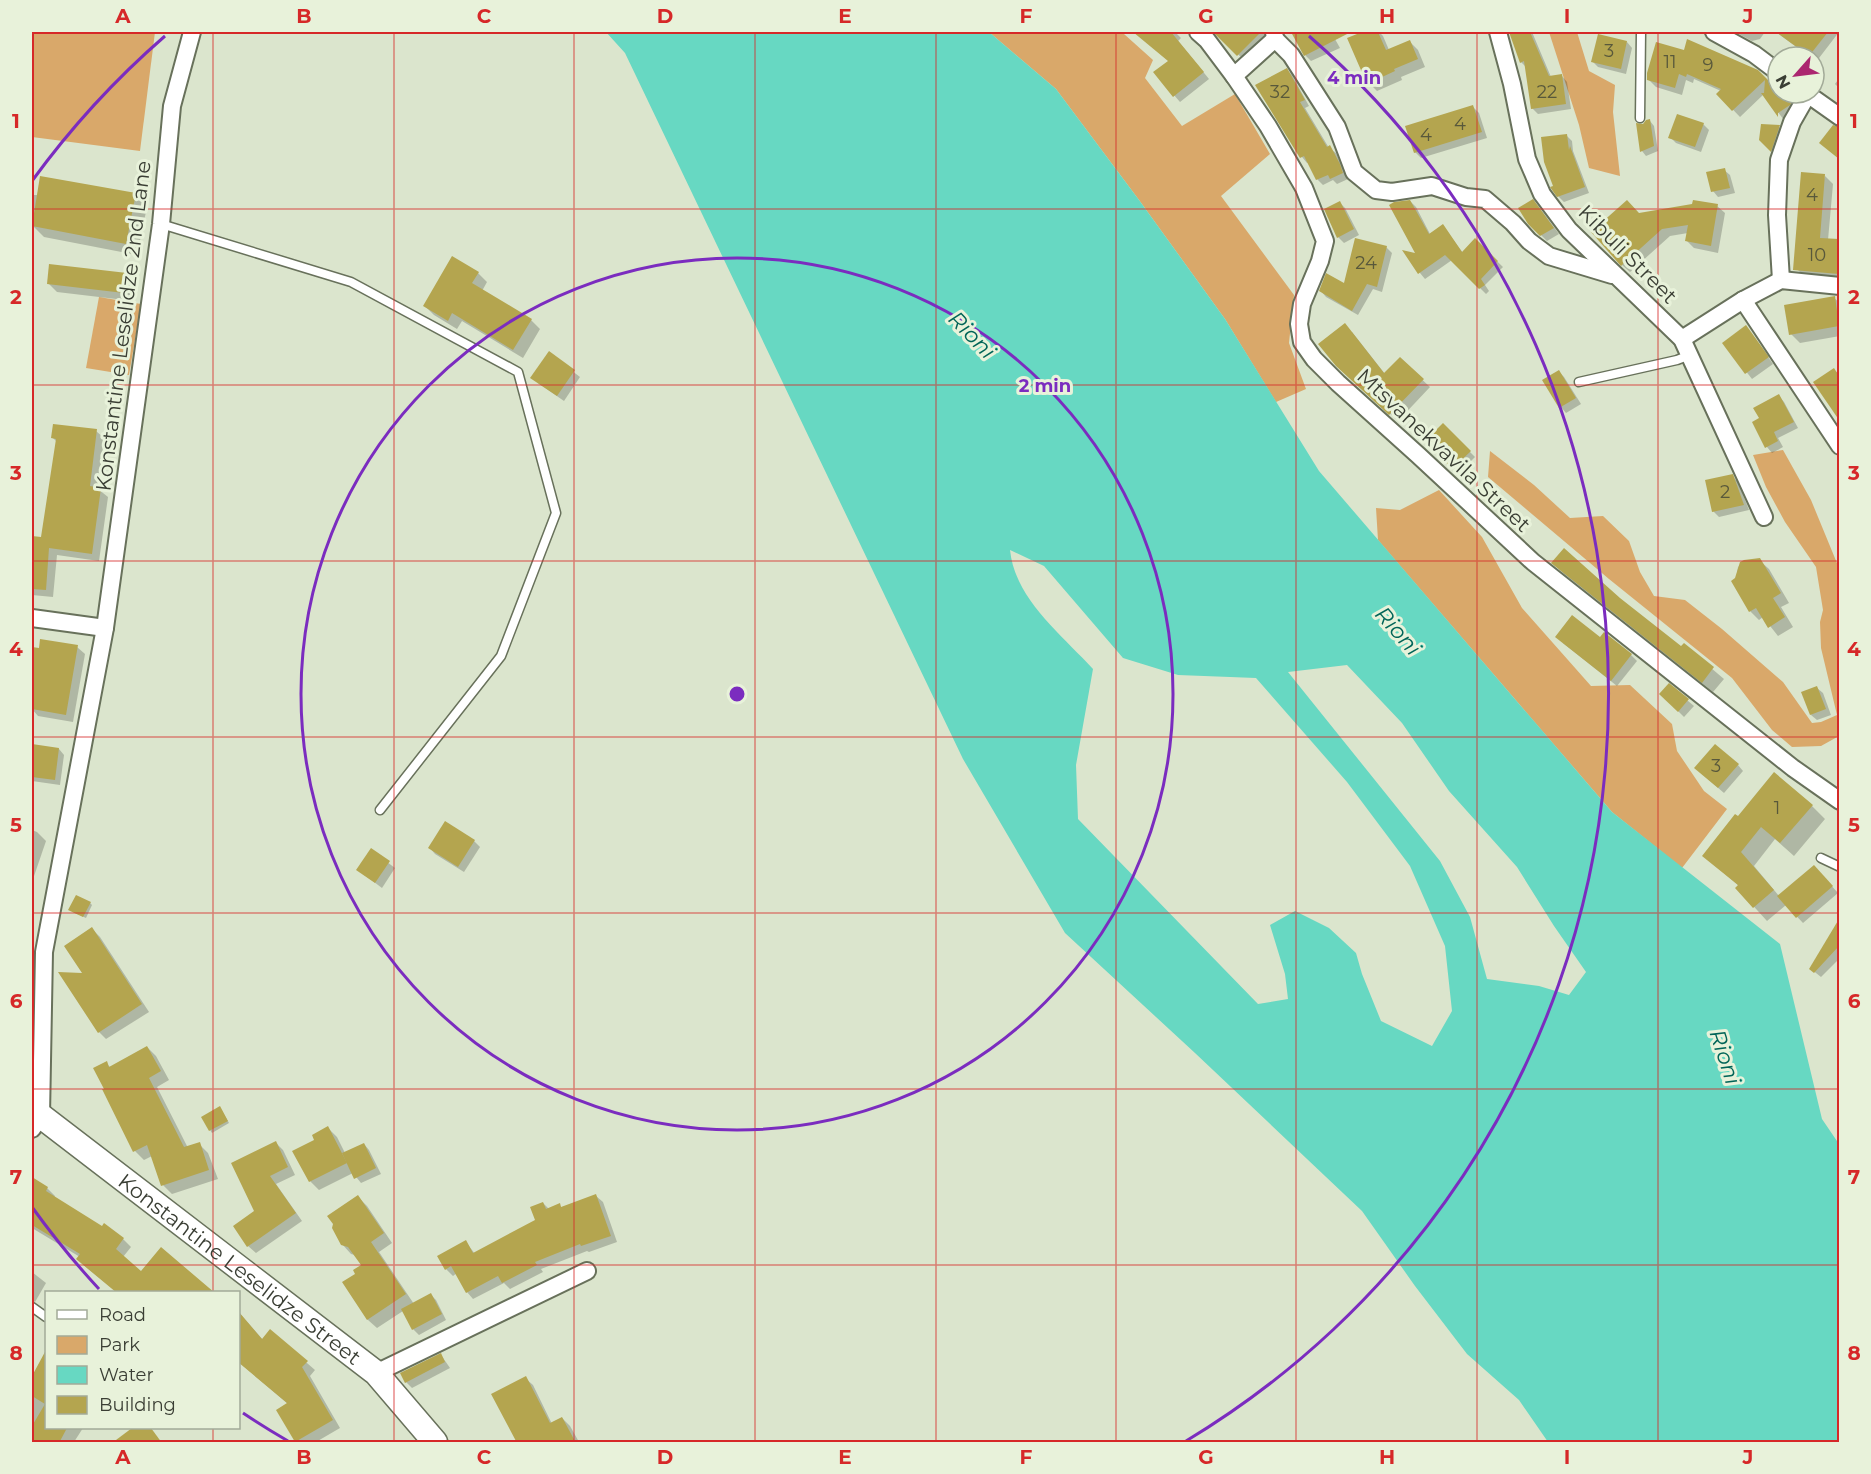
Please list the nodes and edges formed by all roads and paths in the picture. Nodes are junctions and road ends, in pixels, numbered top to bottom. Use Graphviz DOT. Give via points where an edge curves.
graph roads {
  1 [pos="192,32"];
  2 [pos="1198,32"];
  3 [pos="1498,32"];
  4 [pos="1641,32"];
  5 [pos="1714,32"];
  6 [pos="1275,35"];
  7 [pos="1766,63"];
  8 [pos="1234,76"];
  9 [pos="1801,105"];
  10 [pos="1822,105"];
  11 [pos="1839,117"];
  12 [pos="1640,118"];
  13 [pos="161,224"];
  14 [pos="1616,276"];
  15 [pos="1781,280"];
  16 [pos="1839,286"];
  17 [pos="1743,300"];
  18 [pos="1686,347"];
  19 [pos="1579,382"];
  20 [pos="1839,446"];
  21 [pos="1764,518"];
  22 [pos="32,618"];
  23 [pos="105,628"];
  24 [pos="1839,801"];
  25 [pos="380,810"];
  26 [pos="1821,858"];
  27 [pos="1839,867"];
  28 [pos="35,1119"];
  29 [pos="587,1271"];
  30 [pos="32,1307"];
  31 [pos="45,1316"];
  32 [pos="376,1373"];
  33 [pos="435,1443"];
  1 -- 13 [label="street, Konstantine Leselidze 2nd Lane" via="172,106"];
  2 -- 8 [label="street, Mtsvanekvavila Street"];
  3 -- 14 [label="street, Kibuli Street" via="1527,159 1542,194 1569,230"];
  4 -- 12 [label="lane"];
  5 -- 7 [label="street"];
  6 -- 8 [label="street"];
  6 -- 14 [label="street" via="1337,127 1354,172 1376,190 1392,192 1432,186 1485,199 1549,256"];
  8 -- 24 [label="street, Mtsvanekvavila Street" via="1304,188 1325,241 1302,304 1299,324 1302,342 1314,359 1533,562"];
  9 -- 15 [label="street" via="1779,160"];
  10 -- 11 [label="street"];
  13 -- 23 [label="street, Konstantine Leselidze 2nd Lane"];
  13 -- 25 [label="lane" via="351,282 518,372 556,513 501,656"];
  14 -- 18 [label="street, Kibuli Street"];
  15 -- 16 [label="street"];
  15 -- 17 [label="street"];
  17 -- 18 [label="street"];
  17 -- 20 [label="street"];
  18 -- 19 [label="lane" via="1677,360"];
  18 -- 21 [label="street"];
  22 -- 23 [label="street"];
  23 -- 28 [label="street, Konstantine Leselidze 2nd Lane" via="44,952"];
  26 -- 27 [label="lane"];
  28 -- 32 [label="main road, Konstantine Leselidze Street"];
  29 -- 32 [label="street"];
  30 -- 31 [label="lane"];
  32 -- 33 [label="main road, Konstantine Leselidze Street"];
}
